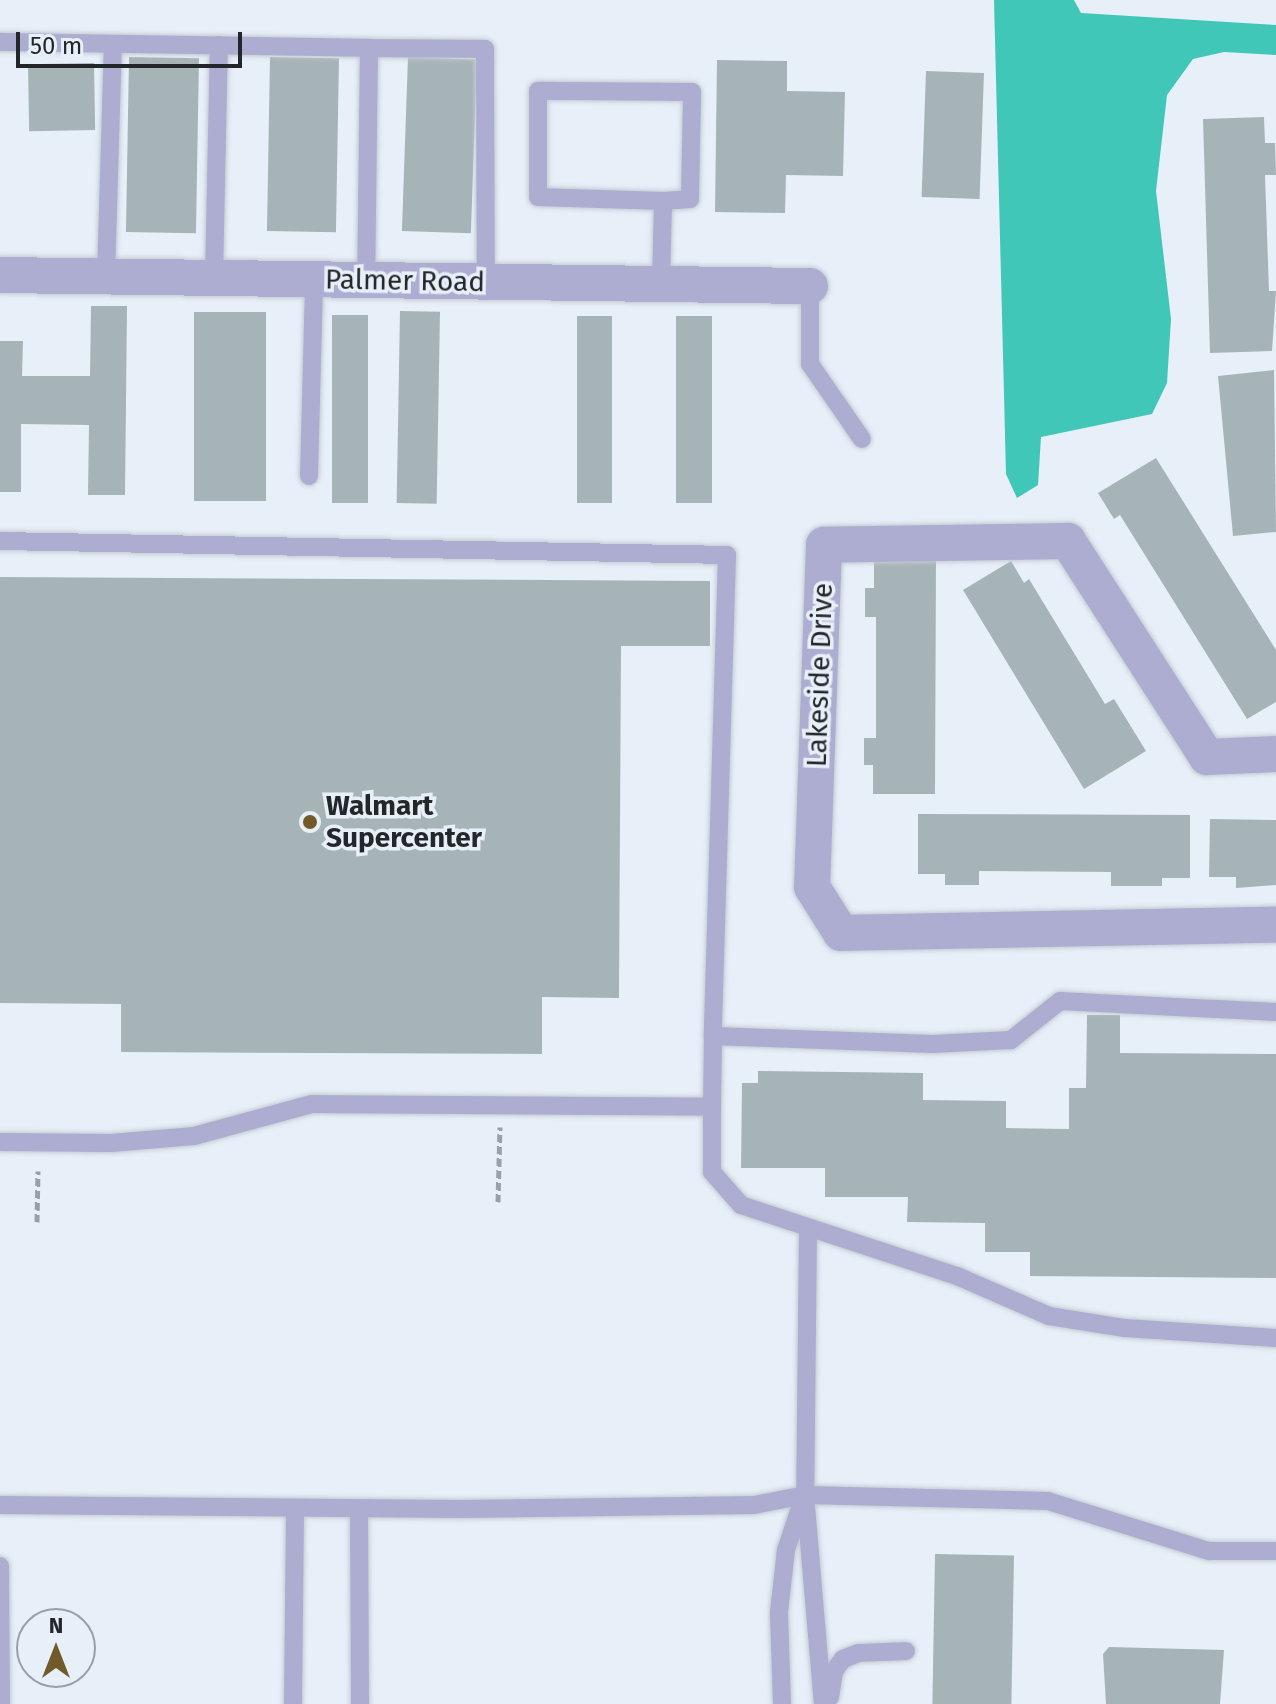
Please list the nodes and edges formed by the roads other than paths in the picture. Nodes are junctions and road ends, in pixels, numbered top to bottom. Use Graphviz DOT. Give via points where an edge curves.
graph roads {
  1 [pos="0,42"];
  2 [pos="113,44"];
  3 [pos="219,45"];
  4 [pos="369,48"];
  5 [pos="663,201"];
  6 [pos="0,275"];
  7 [pos="106,277"];
  8 [pos="214,278"];
  9 [pos="314,279"];
  10 [pos="366,281"];
  11 [pos="486,282"];
  12 [pos="661,284"];
  13 [pos="810,286"];
  14 [pos="862,439"];
  15 [pos="309,476"];
  16 [pos="0,541"];
  17 [pos="1276,754"];
  18 [pos="1276,925"];
  19 [pos="1276,1012"];
  20 [pos="713,1036"];
  21 [pos="712,1107"];
  22 [pos="0,1142"];
  23 [pos="808,1228"];
  24 [pos="1276,1338"];
  25 [pos="805,1495"];
  26 [pos="0,1505"];
  27 [pos="295,1508"];
  28 [pos="359,1509"];
  29 [pos="1276,1551"];
  30 [pos="0,1566"];
  31 [pos="906,1651"];
  32 [pos="1,1704"];
  33 [pos="293,1704"];
  34 [pos="360,1704"];
  35 [pos="782,1704"];
  36 [pos="826,1704"];
  1 -- 2 [label="lane"];
  2 -- 3 [label="lane"];
  2 -- 7 [label="lane"];
  3 -- 4 [label="lane"];
  3 -- 8 [label="lane"];
  4 -- 10 [label="lane"];
  4 -- 11 [label="lane" via="485,49"];
  5 -- 5 [label="lane" via="690,199 692,92 538,91 538,197"];
  5 -- 12 [label="lane"];
  6 -- 7 [label="street, Palmer Road"];
  7 -- 8 [label="street, Palmer Road"];
  8 -- 9 [label="street, Palmer Road"];
  9 -- 10 [label="street, Palmer Road"];
  9 -- 15 [label="lane"];
  10 -- 11 [label="street, Palmer Road"];
  11 -- 12 [label="street, Palmer Road"];
  12 -- 13 [label="street, Palmer Road"];
  13 -- 14 [label="lane" via="810,364"];
  16 -- 20 [label="lane" via="727,555"];
  17 -- 18 [label="street, Lakeside Drive" via="1207,757 1068,541 824,545 812,887 841,933"];
  19 -- 20 [label="lane" via="1060,1001 1011,1040 932,1044"];
  20 -- 21 [label="lane"];
  21 -- 22 [label="lane" via="312,1104 194,1136 111,1143"];
  21 -- 23 [label="lane" via="712,1172 741,1205"];
  23 -- 24 [label="lane" via="957,1276 1049,1316 1125,1328"];
  23 -- 25 [label="lane"];
  25 -- 28 [label="lane" via="754,1505"];
  25 -- 29 [label="lane" via="1048,1501 1209,1551"];
  25 -- 35 [label="lane" via="786,1550 779,1612"];
  25 -- 36 [label="lane"];
  26 -- 27 [label="lane"];
  27 -- 28 [label="lane"];
  27 -- 33 [label="lane"];
  28 -- 34 [label="lane"];
  30 -- 32 [label="lane"];
  31 -- 36 [label="lane" via="871,1651 843,1659 834,1671"];
}
